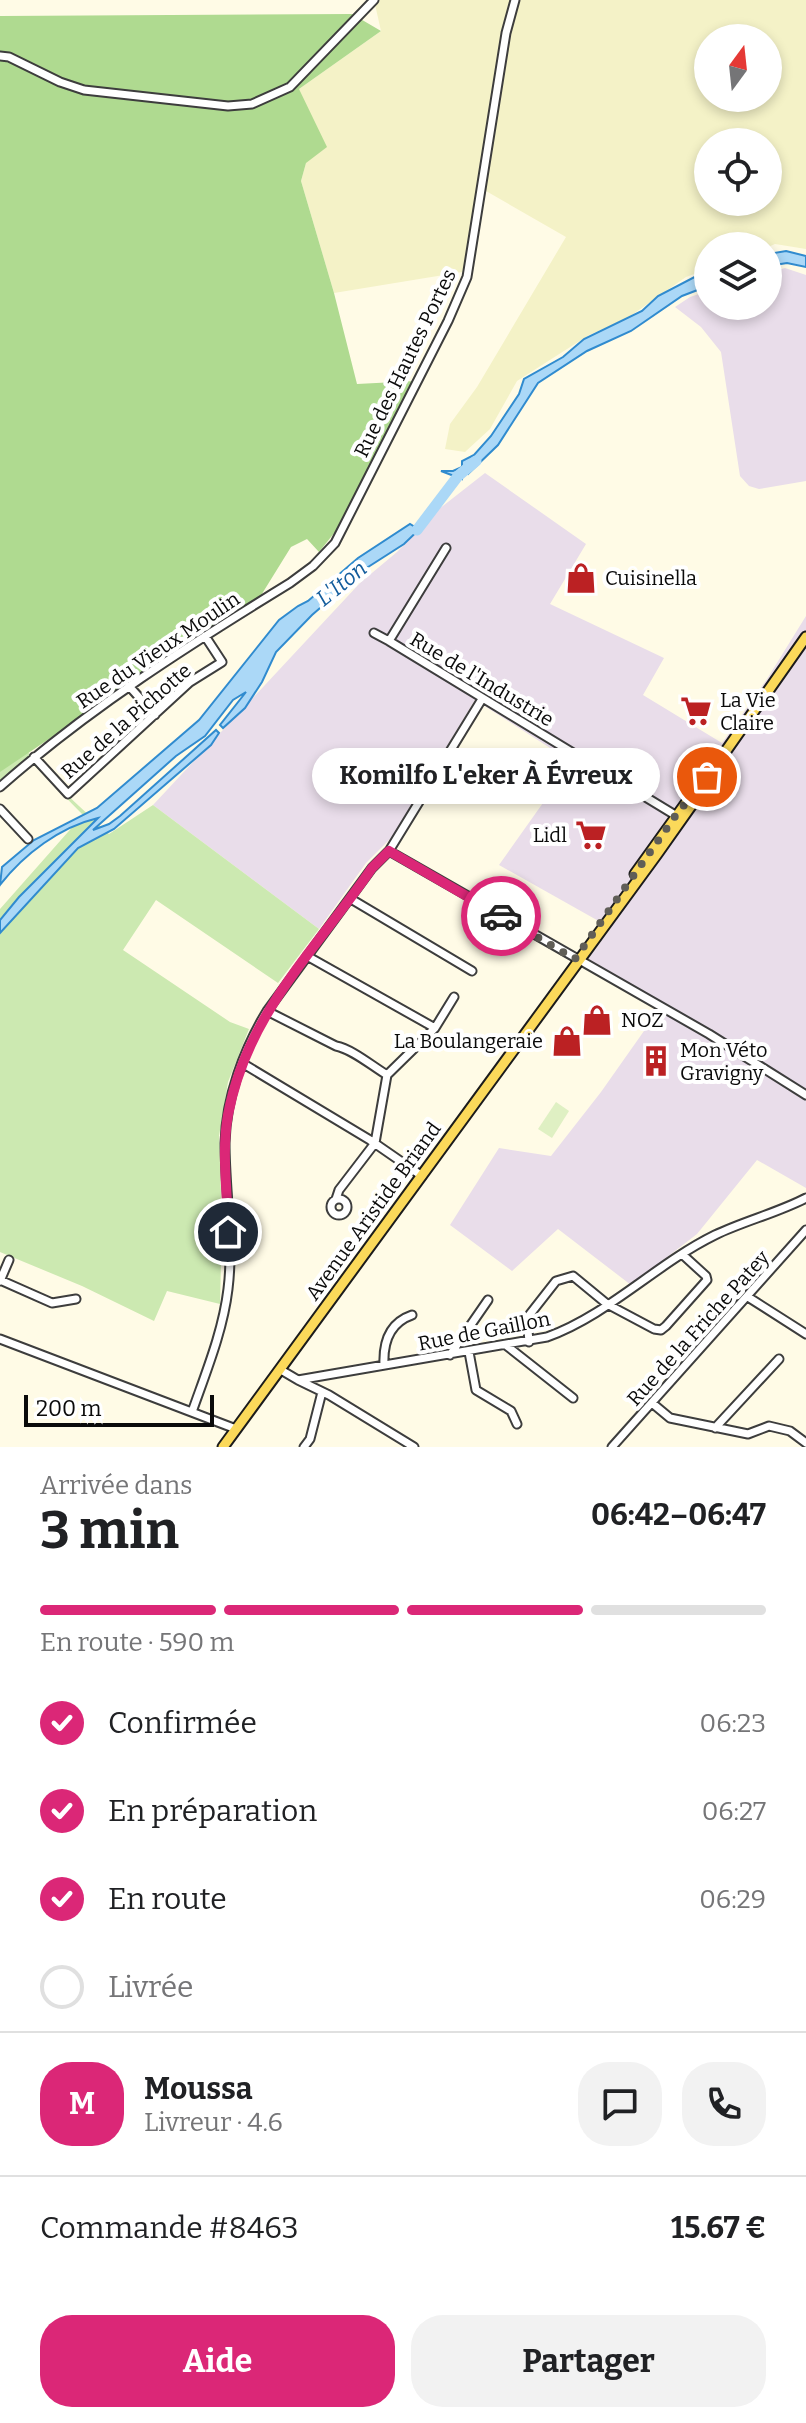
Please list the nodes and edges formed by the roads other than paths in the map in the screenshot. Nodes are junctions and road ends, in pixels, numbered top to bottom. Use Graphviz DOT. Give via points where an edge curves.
graph roads {
  1 [pos="374,0"];
  2 [pos="515,0"];
  3 [pos="0,56"];
  4 [pos="335,543"];
  5 [pos="446,548"];
  6 [pos="374,633"];
  7 [pos="205,636"];
  8 [pos="806,637"];
  9 [pos="389,641"];
  10 [pos="129,686"];
  11 [pos="482,699"];
  12 [pos="155,715"];
  13 [pos="34,757"];
  14 [pos="0,787"];
  15 [pos="0,809"];
  16 [pos="679,817"];
  17 [pos="28,839"];
  18 [pos="389,851"];
  19 [pos="351,899"];
  20 [pos="307,956"];
  21 [pos="577,960"];
  22 [pos="472,971"];
  23 [pos="454,997"];
  24 [pos="267,1011"];
  25 [pos="435,1028"];
  26 [pos="242,1063"];
  27 [pos="387,1075"];
  28 [pos="806,1095"];
  29 [pos="375,1143"];
  30 [pos="422,1176"];
  31 [pos="806,1198"];
  32 [pos="336,1199"];
  33 [pos="806,1230"];
  34 [pos="683,1255"];
  35 [pos="9,1260"];
  36 [pos="0,1281"];
  37 [pos="748,1297"];
  38 [pos="76,1299"];
  39 [pos="488,1300"];
  40 [pos="607,1304"];
  41 [pos="412,1315"];
  42 [pos="806,1334"];
  43 [pos="0,1339"];
  44 [pos="529,1342"];
  45 [pos="507,1346"];
  46 [pos="469,1352"];
  47 [pos="450,1355"];
  48 [pos="779,1359"];
  49 [pos="384,1365"];
  50 [pos="281,1370"];
  51 [pos="298,1380"];
  52 [pos="322,1392"];
  53 [pos="573,1398"];
  54 [pos="652,1403"];
  55 [pos="192,1412"];
  56 [pos="517,1424"];
  57 [pos="715,1428"];
  58 [pos="236,1429"];
  59 [pos="311,1443"];
  60 [pos="806,1443"];
  61 [pos="617,1445"];
  62 [pos="223,1447"];
  63 [pos="304,1447"];
  64 [pos="414,1447"];
  1 -- 3 [label="street" via="290,87 252,104 84,90"];
  2 -- 4 [label="street, Rue des Hautes Portes" via="467,277"];
  4 -- 7 [label="street, Rue du Vieux Moulin" via="290,583"];
  5 -- 9 [label="street, Rue de l'Industrie"];
  6 -- 9 [label="street, Rue de l'Industrie"];
  7 -- 10 [label="street, Rue du Vieux Moulin"];
  7 -- 12 [label="street, Rue de la Pichotte" via="222,662 190,682"];
  8 -- 16 [label="main road, Avenue Aristide Briand"];
  9 -- 11 [label="street, Rue de l'Industrie"];
  10 -- 12 [label="street"];
  10 -- 13 [label="street, Rue du Vieux Moulin"];
  11 -- 16 [label="street, Rue de l'Industrie"];
  11 -- 18 [label="street"];
  12 -- 13 [label="street, Rue de la Pichotte" via="68,794"];
  13 -- 14 [label="street, Rue du Vieux Moulin"];
  15 -- 17 [label="street"];
  16 -- 21 [label="main road, Avenue Aristide Briand"];
  18 -- 19 [label="street"];
  18 -- 21 [label="street"];
  19 -- 20 [label="street"];
  19 -- 22 [label="street"];
  20 -- 24 [label="street"];
  20 -- 25 [label="street"];
  21 -- 28 [label="street"];
  21 -- 30 [label="main road, Avenue Aristide Briand"];
  23 -- 25 [label="street"];
  24 -- 26 [label="street"];
  24 -- 27 [label="street"];
  25 -- 27 [label="street"];
  26 -- 29 [label="street"];
  26 -- 55 [label="street" via="225,1139 228,1288"];
  27 -- 29 [label="street"];
  29 -- 30 [label="street"];
  29 -- 32 [label="street"];
  30 -- 50 [label="main road, Avenue Aristide Briand"];
  31 -- 34 [label="street, Rue de Gaillon" via="716,1235"];
  33 -- 37 [label="street, Rue de la Friche Patey"];
  34 -- 40 [label="street, Rue de Gaillon"];
  34 -- 40 [label="street" via="707,1280 661,1330"];
  35 -- 36 [label="street"];
  36 -- 38 [label="street" via="52,1303"];
  37 -- 42 [label="street"];
  37 -- 54 [label="street, Rue de la Friche Patey"];
  39 -- 47 [label="street"];
  40 -- 44 [label="street, Rue de Gaillon" via="576,1326"];
  40 -- 44 [label="street" via="573,1276 556,1281 527,1318"];
  41 -- 49 [label="street" via="385,1340"];
  43 -- 55 [label="street"];
  44 -- 45 [label="street, Rue de Gaillon"];
  45 -- 46 [label="street, Rue de Gaillon"];
  45 -- 53 [label="street"];
  46 -- 47 [label="street, Rue de Gaillon"];
  46 -- 56 [label="street" via="476,1390 511,1411"];
  47 -- 49 [label="street, Rue de Gaillon"];
  48 -- 57 [label="street"];
  49 -- 51 [label="street, Rue de Gaillon"];
  50 -- 51 [label="street"];
  50 -- 58 [label="main road, Avenue Aristide Briand"];
  51 -- 52 [label="street"];
  52 -- 59 [label="street"];
  52 -- 64 [label="street"];
  54 -- 57 [label="street" via="670,1418"];
  54 -- 61 [label="street, Rue de la Friche Patey"];
  55 -- 58 [label="street"];
  57 -- 60 [label="street" via="748,1434 769,1426 790,1431"];
  58 -- 62 [label="main road, Avenue Aristide Briand"];
  59 -- 63 [label="street"];
}
